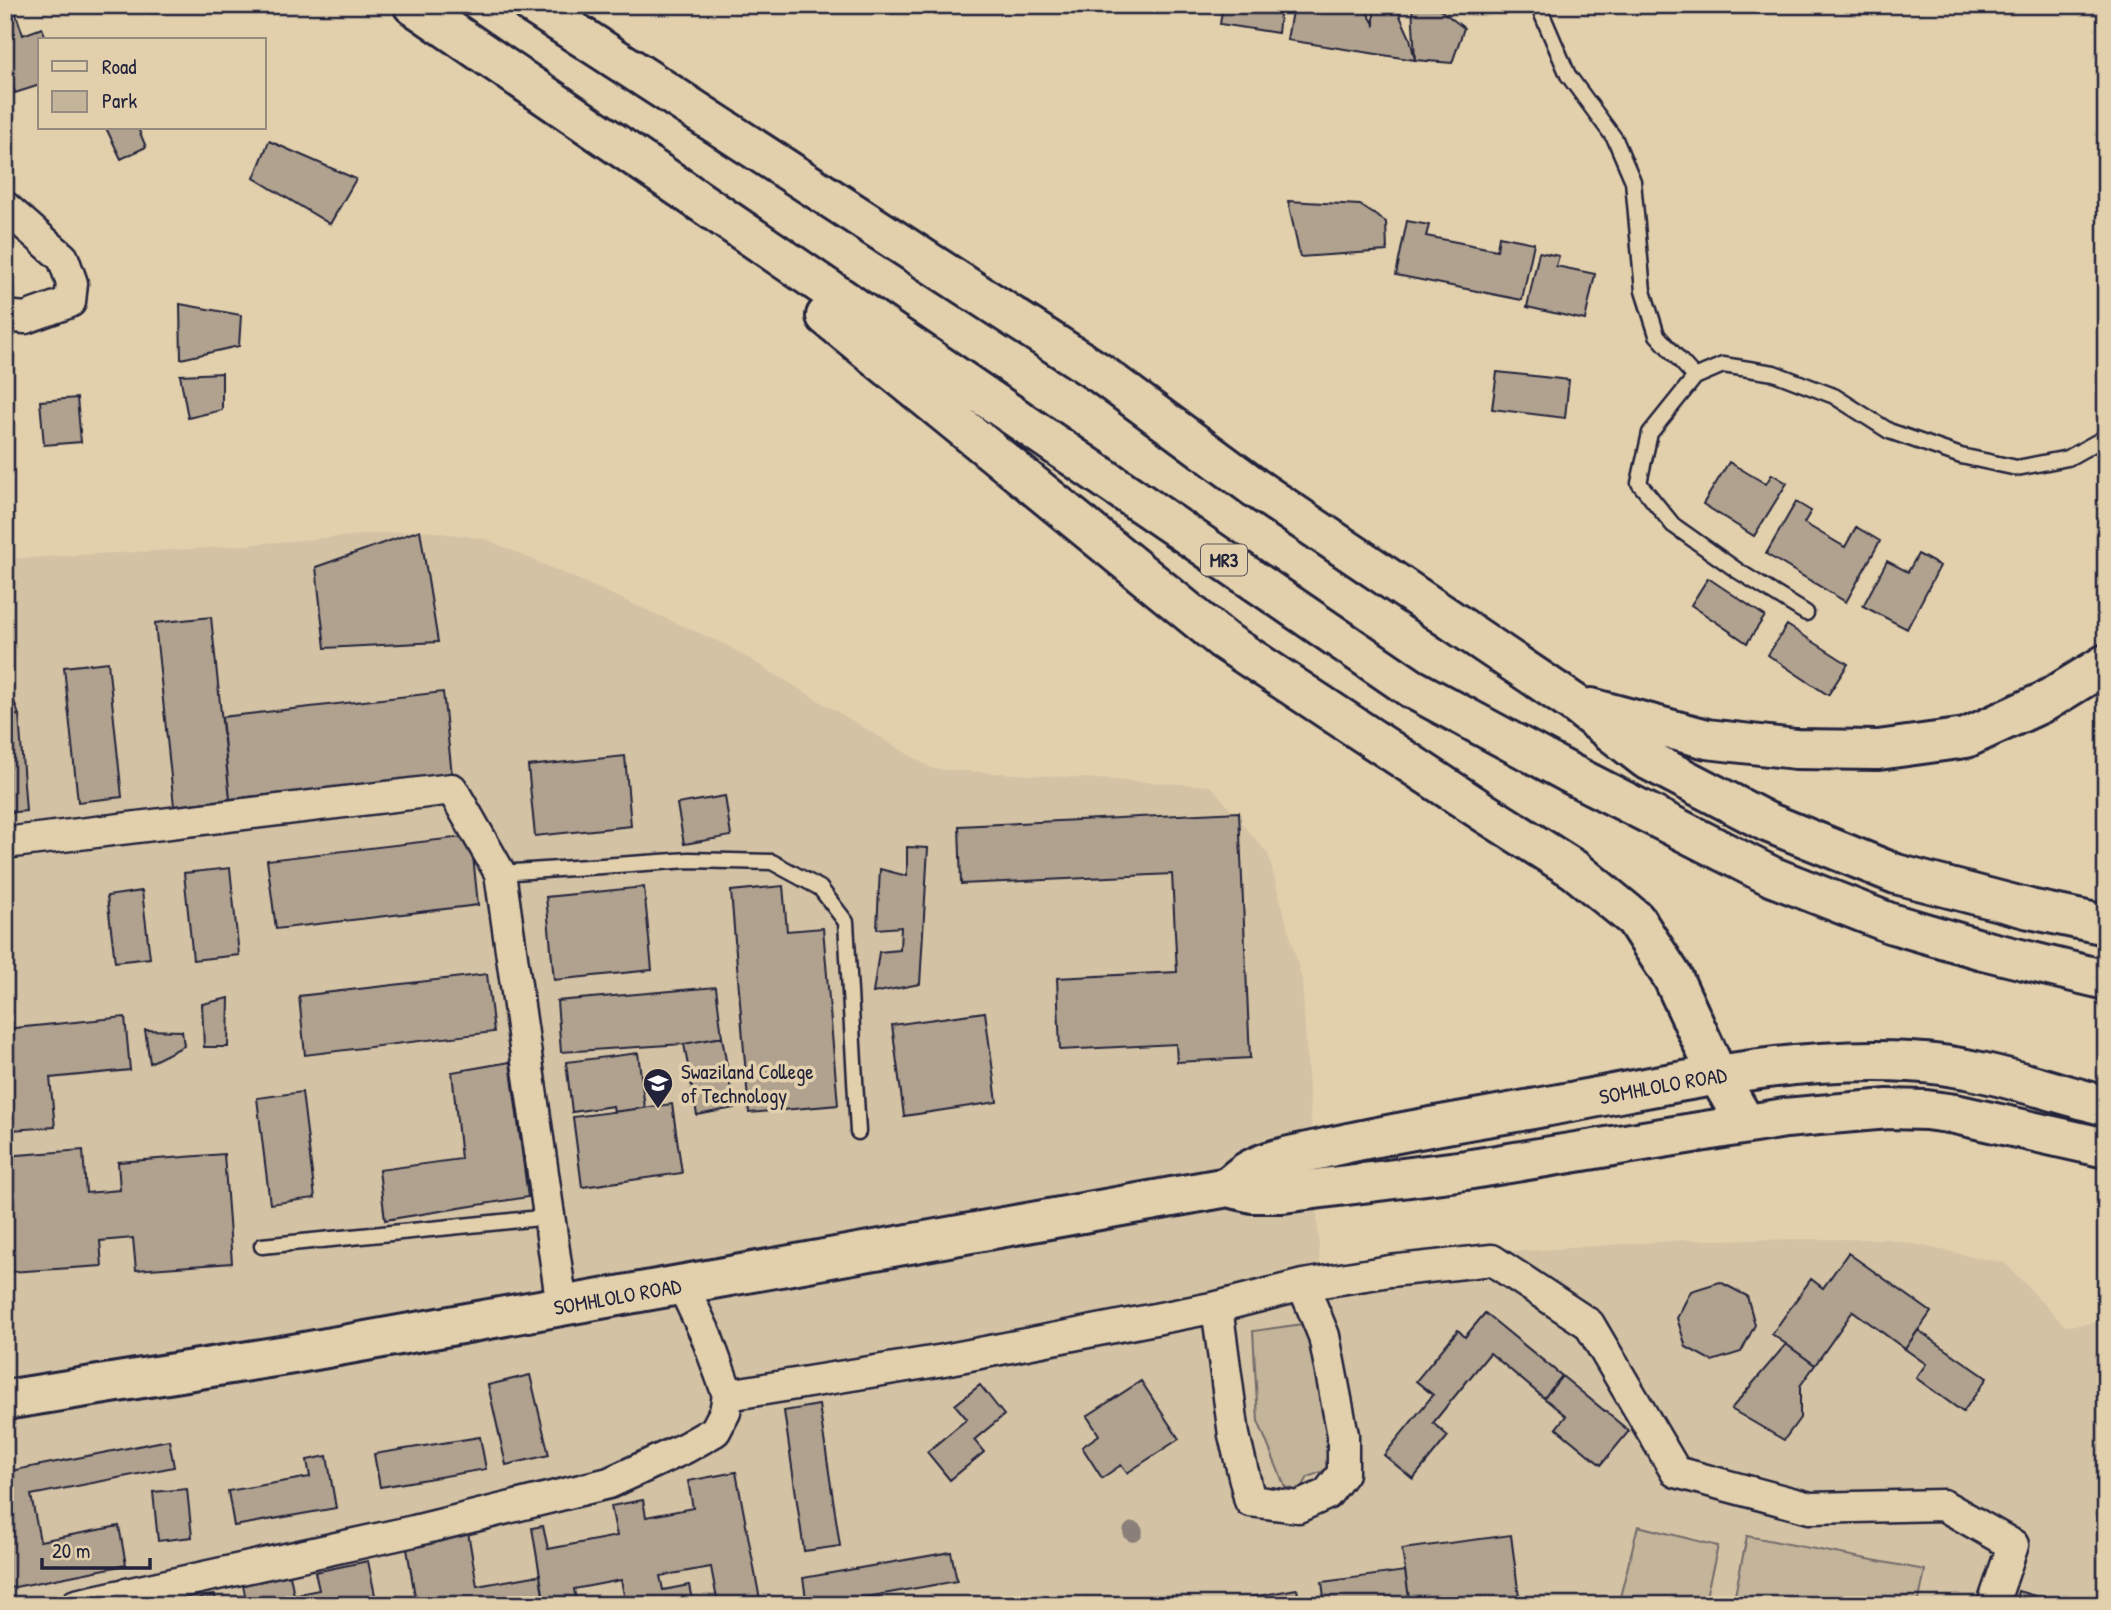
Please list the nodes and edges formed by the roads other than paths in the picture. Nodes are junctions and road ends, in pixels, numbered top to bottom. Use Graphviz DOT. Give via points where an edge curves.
graph roads {
  1 [pos="413,5"];
  2 [pos="533,5"];
  3 [pos="1538,5"];
  4 [pos="612,142"];
  5 [pos="5,207"];
  6 [pos="5,316"];
  7 [pos="1695,377"];
  8 [pos="2106,438"];
  9 [pos="1806,613"];
  10 [pos="2106,664"];
  11 [pos="1575,704"];
  12 [pos="5,843"];
  13 [pos="500,873"];
  14 [pos="2106,925"];
  15 [pos="2106,980"];
  16 [pos="1717,1074"];
  17 [pos="2106,1105"];
  18 [pos="1746,1124"];
  19 [pos="858,1132"];
  20 [pos="2106,1148"];
  21 [pos="1227,1187"];
  22 [pos="550,1217"];
  23 [pos="262,1246"];
  24 [pos="682,1284"];
  25 [pos="1303,1285"];
  26 [pos="562,1306"];
  27 [pos="1217,1307"];
  28 [pos="728,1395"];
  29 [pos="5,1400"];
  30 [pos="1993,1604"];
  31 [pos="76,1605"];
  1 -- 4 [label="main road, MR3"];
  2 -- 11 [label="main road" via="1101,374 1254,487"];
  3 -- 7 [label="lane" via="1569,75 1615,139 1633,181 1643,291 1657,335"];
  4 -- 15 [label="main road, MR3" via="1411,688 1773,877 1890,923"];
  4 -- 16 [label="main road" via="1223,640 1575,870 1635,919 1673,978"];
  5 -- 6 [label="street" via="63,258 72,283 70,302 25,318"];
  7 -- 8 [label="lane" via="1723,365 1774,373 1834,396 1889,431 1961,456 2017,468 2068,458"];
  7 -- 9 [label="lane" via="1650,433 1639,483 1673,525"];
  10 -- 11 [label="main road" via="2046,701 1966,738 1878,750 1796,749 1707,739"];
  11 -- 14 [label="main road" via="1646,759 1766,822 1896,874"];
  12 -- 13 [label="street" via="452,789"];
  13 -- 19 [label="lane" via="689,860 772,862 820,888 846,922"];
  13 -- 22 [label="street"];
  16 -- 17 [label="main road, SOMHLOLO ROAD" via="1817,1063 1912,1062 1956,1067"];
  16 -- 18 [label="main road"];
  16 -- 21 [label="main road, SOMHLOLO ROAD" via="1340,1145 1276,1160 1248,1171"];
  18 -- 20 [label="main road, SOMHLOLO ROAD" via="1888,1109 1926,1110"];
  18 -- 21 [label="main road, SOMHLOLO ROAD" via="1466,1170 1296,1191 1253,1193"];
  21 -- 24 [label="main road, SOMHLOLO ROAD"];
  22 -- 23 [label="lane"];
  22 -- 26 [label="street"];
  24 -- 26 [label="main road, SOMHLOLO ROAD"];
  24 -- 28 [label="street"];
  25 -- 27 [label="street"];
  25 -- 27 [label="street" via="1324,1336 1344,1456 1343,1473 1327,1494 1298,1507 1250,1501 1234,1435"];
  25 -- 30 [label="street" via="1492,1260 1589,1324 1676,1472 1810,1508 1943,1505 2014,1545"];
  26 -- 29 [label="main road, SOMHLOLO ROAD"];
  27 -- 28 [label="street" via="944,1360"];
  28 -- 31 [label="street" via="715,1431 609,1483"];
}
